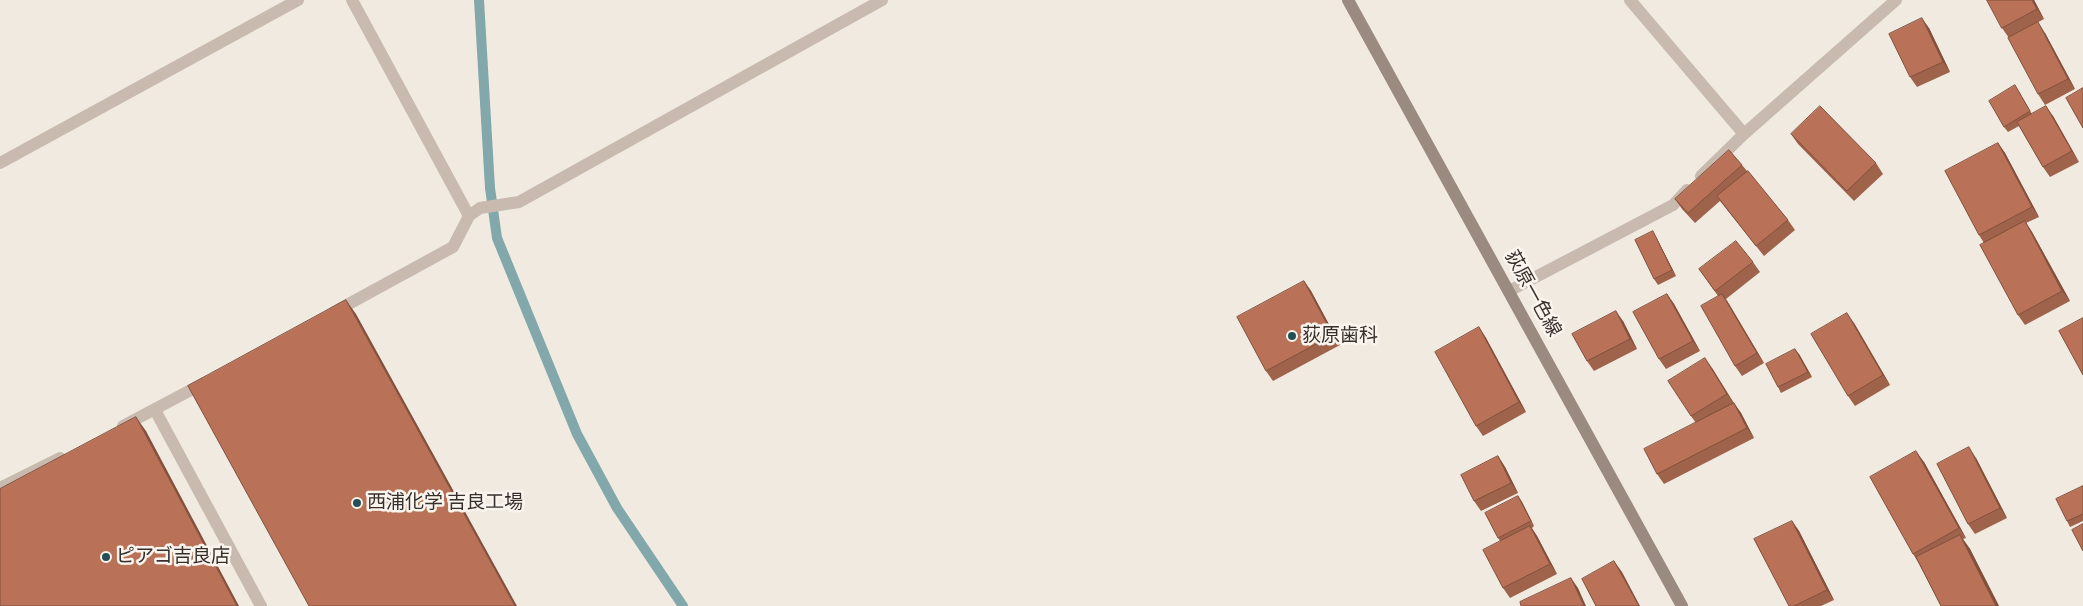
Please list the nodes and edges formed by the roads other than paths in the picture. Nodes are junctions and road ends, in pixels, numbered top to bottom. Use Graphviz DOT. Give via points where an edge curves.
graph roads {
  1 [pos="298,0"];
  2 [pos="352,0"];
  3 [pos="882,0"];
  4 [pos="1348,0"];
  5 [pos="1630,0"];
  6 [pos="1896,0"];
  7 [pos="1744,134"];
  8 [pos="0,163"];
  9 [pos="469,216"];
  10 [pos="1509,291"];
  11 [pos="325,317"];
  12 [pos="214,377"];
  13 [pos="155,410"];
  14 [pos="112,432"];
  15 [pos="69,453"];
  16 [pos="0,488"];
  17 [pos="261,606"];
  18 [pos="1682,606"];
  1 -- 8 [label="street"];
  2 -- 9 [label="street"];
  3 -- 9 [label="street" via="519,202 480,208"];
  4 -- 10 [label="main road, 荻原一色線"];
  5 -- 7 [label="street"];
  6 -- 7 [label="street"];
  7 -- 10 [label="street" via="1673,205"];
  9 -- 11 [label="street" via="454,247"];
  10 -- 18 [label="main road, 荻原一色線"];
  12 -- 13 [label="street"];
  13 -- 14 [label="street"];
  13 -- 17 [label="street"];
  15 -- 16 [label="street"];
}
